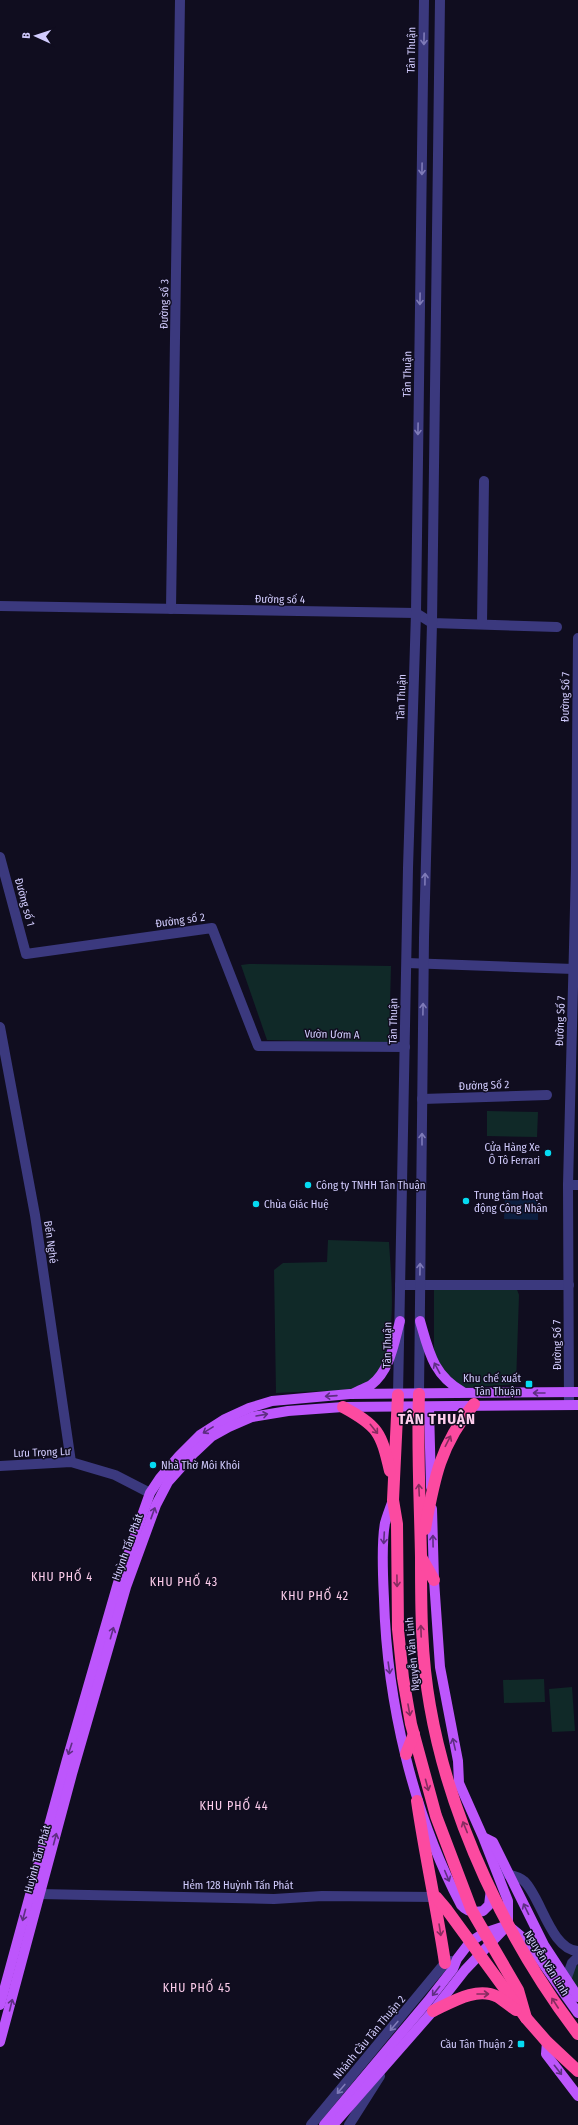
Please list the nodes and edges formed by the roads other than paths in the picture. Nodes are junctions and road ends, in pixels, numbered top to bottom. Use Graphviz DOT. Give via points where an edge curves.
graph roads {
  1 [pos="180,0"];
  2 [pos="424,0"];
  3 [pos="440,0"];
  4 [pos="418,471"];
  5 [pos="434,472"];
  6 [pos="484,481"];
  7 [pos="0,606"];
  8 [pos="171,609"];
  9 [pos="416,613"];
  10 [pos="432,623"];
  11 [pos="482,624"];
  12 [pos="557,627"];
  13 [pos="578,638"];
  14 [pos="578,658"];
  15 [pos="0,857"];
  16 [pos="577,868"];
  17 [pos="26,954"];
  18 [pos="406,963"];
  19 [pos="424,963"];
  20 [pos="574,969"];
  21 [pos="0,1027"];
  22 [pos="405,1031"];
  23 [pos="423,1032"];
  24 [pos="258,1046"];
  25 [pos="405,1047"];
  26 [pos="547,1095"];
  27 [pos="422,1099"];
  28 [pos="573,1185"];
  29 [pos="400,1285"];
  30 [pos="420,1285"];
  31 [pos="569,1285"];
  32 [pos="400,1321"];
  33 [pos="420,1321"];
  34 [pos="573,1392"];
  35 [pos="465,1393"];
  36 [pos="350,1394"];
  37 [pos="419,1394"];
  38 [pos="398,1401"];
  39 [pos="474,1404"];
  40 [pos="573,1405"];
  41 [pos="343,1407"];
  42 [pos="424,1407"];
  43 [pos="71,1462"];
  44 [pos="0,1466"];
  45 [pos="394,1484"];
  46 [pos="431,1492"];
  47 [pos="150,1493"];
  48 [pos="159,1499"];
  49 [pos="393,1500"];
  50 [pos="143,1526"];
  51 [pos="420,1557"];
  52 [pos="434,1580"];
  53 [pos="414,1734"];
  54 [pos="406,1754"];
  55 [pos="444,1766"];
  56 [pos="459,1783"];
  57 [pos="417,1801"];
  58 [pos="436,1816"];
  59 [pos="484,1837"];
  60 [pos="476,1855"];
  61 [pos="43,1866"];
  62 [pos="496,1870"];
  63 [pos="509,1875"];
  64 [pos="491,1889"];
  65 [pos="40,1894"];
  66 [pos="436,1898"];
  67 [pos="472,1912"];
  68 [pos="508,1925"];
  69 [pos="484,1933"];
  70 [pos="470,1942"];
  71 [pos="491,1944"];
  72 [pos="578,1951"];
  73 [pos="480,1956"];
  74 [pos="578,1957"];
  75 [pos="457,1959"];
  76 [pos="445,1963"];
  77 [pos="566,1980"];
  78 [pos="578,1998"];
  79 [pos="0,2006"];
  80 [pos="433,2012"];
  81 [pos="578,2013"];
  82 [pos="526,2018"];
  83 [pos="578,2034"];
  84 [pos="0,2042"];
  85 [pos="546,2042"];
  86 [pos="381,2070"];
  87 [pos="578,2071"];
  88 [pos="578,2096"];
  89 [pos="310,2125"];
  90 [pos="324,2125"];
  91 [pos="334,2125"];
  92 [pos="349,2125"];
  1 -- 8 [label="street, Đường số 3"];
  2 -- 4 [label="street, Tân Thuận, one-way"];
  3 -- 5 [label="street"];
  4 -- 5 [label="street"];
  4 -- 9 [label="street, Tân Thuận"];
  5 -- 10 [label="street"];
  6 -- 11 [label="street"];
  7 -- 8 [label="street, Đường số 4"];
  8 -- 9 [label="street, Đường số 4"];
  9 -- 10 [label="street"];
  9 -- 18 [label="street, Tân Thuận"];
  10 -- 11 [label="street"];
  19 -- 10 [label="street, one-way"];
  11 -- 12 [label="street"];
  13 -- 14 [label="street, Đường Số 7"];
  14 -- 16 [label="street, Đường Số 7"];
  15 -- 17 [label="street, Đường số 1"];
  16 -- 20 [label="street, Đường Số 7"];
  17 -- 24 [label="street, Đường số 2" via="212,928"];
  18 -- 19 [label="street"];
  18 -- 22 [label="street, Tân Thuận"];
  19 -- 20 [label="street"];
  23 -- 19 [label="street, one-way"];
  20 -- 28 [label="street, Đường Số 7"];
  21 -- 43 [label="street, Bến Nghé" via="35,1215"];
  22 -- 23 [label="street"];
  22 -- 25 [label="street, Tân Thuận"];
  23 -- 27 [label="street"];
  24 -- 25 [label="street, Vườn Ươm A"];
  25 -- 29 [label="street, Tân Thuận"];
  26 -- 27 [label="street, Đường Số 2"];
  30 -- 27 [label="street, one-way"];
  28 -- 31 [label="street, Đường Số 7"];
  29 -- 30 [label="street"];
  29 -- 32 [label="street, Tân Thuận"];
  30 -- 31 [label="street"];
  30 -- 33 [label="street"];
  31 -- 34 [label="street, Đường Số 7"];
  32 -- 36 [label="main road" via="392,1353 382,1373 370,1385"];
  32 -- 38 [label="street, Tân Thuận"];
  35 -- 33 [label="main road, one-way" via="449,1384 438,1372 428,1350"];
  33 -- 37 [label="street"];
  34 -- 35 [label="main road, Huỳnh Tấn Phát, one-way"];
  34 -- 40 [label="street, Đường Số 7"];
  35 -- 37 [label="main road, Huỳnh Tấn Phát"];
  36 -- 38 [label="main road, Huỳnh Tấn Phát"];
  36 -- 47 [label="main road, Huỳnh Tấn Phát, one-way" via="272,1402 249,1408 225,1419 200,1435 160,1478"];
  37 -- 38 [label="main road, Huỳnh Tấn Phát"];
  37 -- 42 [label="highway"];
  38 -- 41 [label="main road, Huỳnh Tấn Phát"];
  38 -- 42 [label="main road, Huỳnh Tấn Phát"];
  38 -- 45 [label="highway, Nguyễn Văn Linh"];
  39 -- 40 [label="main road, Huỳnh Tấn Phát"];
  39 -- 42 [label="main road, Huỳnh Tấn Phát"];
  46 -- 39 [label="highway, one-way" via="446,1444 459,1421"];
  41 -- 45 [label="highway, one-way" via="367,1420 383,1440"];
  48 -- 41 [label="main road, Huỳnh Tấn Phát, one-way" via="168,1482 194,1453 211,1437 229,1427 252,1417 288,1410"];
  42 -- 46 [label="main road, Nguyễn Văn Linh"];
  51 -- 42 [label="highway, Nguyễn Văn Linh, one-way" via="418,1479"];
  43 -- 44 [label="street, Lưu Trọng Lư"];
  43 -- 47 [label="street, Lưu Trọng Lư" via="115,1475"];
  45 -- 49 [label="highway, Nguyễn Văn Linh"];
  46 -- 51 [label="highway"];
  52 -- 46 [label="main road, Nguyễn Văn Linh, one-way"];
  47 -- 48 [label="main road"];
  47 -- 50 [label="main road, Huỳnh Tấn Phát"];
  50 -- 48 [label="main road, Huỳnh Tấn Phát, one-way"];
  49 -- 53 [label="highway, Nguyễn Văn Linh, one-way" via="397,1524 398,1629 403,1678"];
  49 -- 54 [label="main road, Nguyễn Văn Linh, one-way" via="385,1525 385,1623 393,1699"];
  50 -- 61 [label="main road, Huỳnh Tấn Phát" via="118,1583"];
  51 -- 52 [label="highway"];
  55 -- 51 [label="highway, Nguyễn Văn Linh, one-way" via="430,1706 423,1656"];
  56 -- 52 [label="main road, Nguyễn Văn Linh, one-way" via="458,1761 440,1667"];
  53 -- 54 [label="highway"];
  53 -- 58 [label="highway, Nguyễn Văn Linh, one-way"];
  54 -- 57 [label="main road, Nguyễn Văn Linh"];
  55 -- 56 [label="highway"];
  60 -- 55 [label="highway, Nguyễn Văn Linh, one-way"];
  56 -- 59 [label="main road, Nguyễn Văn Linh"];
  57 -- 58 [label="highway"];
  57 -- 66 [label="highway" via="427,1864"];
  57 -- 67 [label="main road, Nguyễn Văn Linh, one-way" via="453,1890 464,1909"];
  58 -- 67 [label="highway, Nguyễn Văn Linh"];
  59 -- 60 [label="main road"];
  59 -- 62 [label="main road, Nguyễn Văn Linh"];
  59 -- 63 [label="main road, Nguyễn Văn Linh" via="492,1842"];
  60 -- 64 [label="highway, Nguyễn Văn Linh"];
  61 -- 65 [label="main road, Huỳnh Tấn Phát"];
  61 -- 79 [label="main road, Huỳnh Tấn Phát, one-way"];
  62 -- 63 [label="street"];
  62 -- 68 [label="main road, Nguyễn Văn Linh" via="508,1901"];
  63 -- 72 [label="street" via="522,1879 530,1887 564,1946"];
  77 -- 63 [label="main road, Nguyễn Văn Linh, one-way" via="544,1945"];
  64 -- 67 [label="main road" via="489,1904 483,1911"];
  64 -- 68 [label="highway, Nguyễn Văn Linh"];
  65 -- 66 [label="street, Hẻm 128 Huỳnh Tấn Phát" via="274,1899 322,1896"];
  84 -- 65 [label="main road, Huỳnh Tấn Phát, one-way"];
  66 -- 70 [label="highway"];
  66 -- 76 [label="highway, one-way"];
  67 -- 69 [label="highway, Nguyễn Văn Linh"];
  68 -- 69 [label="main road"];
  68 -- 71 [label="main road"];
  68 -- 81 [label="main road, Nguyễn Văn Linh" via="527,1941"];
  83 -- 68 [label="highway, Nguyễn Văn Linh, one-way" via="540,1980"];
  69 -- 70 [label="main road"];
  69 -- 71 [label="highway, Nguyễn Văn Linh"];
  70 -- 73 [label="highway"];
  70 -- 75 [label="main road"];
  71 -- 73 [label="main road"];
  71 -- 82 [label="highway" via="518,1990"];
  73 -- 80 [label="main road" via="465,1970"];
  73 -- 82 [label="highway"];
  74 -- 77 [label="street" via="572,1963"];
  75 -- 76 [label="street"];
  75 -- 90 [label="main road, one-way" via="453,1969 428,2001"];
  76 -- 89 [label="street, Nhánh Cầu Tân Thuận 2, one-way"];
  77 -- 78 [label="main road, Nguyễn Văn Linh"];
  80 -- 82 [label="highway, one-way" via="462,1998 483,1993 498,1998"];
  80 -- 86 [label="main road"];
  82 -- 85 [label="highway"];
  85 -- 87 [label="highway"];
  85 -- 88 [label="main road, one-way" via="546,2054"];
  86 -- 91 [label="main road"];
  86 -- 92 [label="street" via="379,2078"];
}
